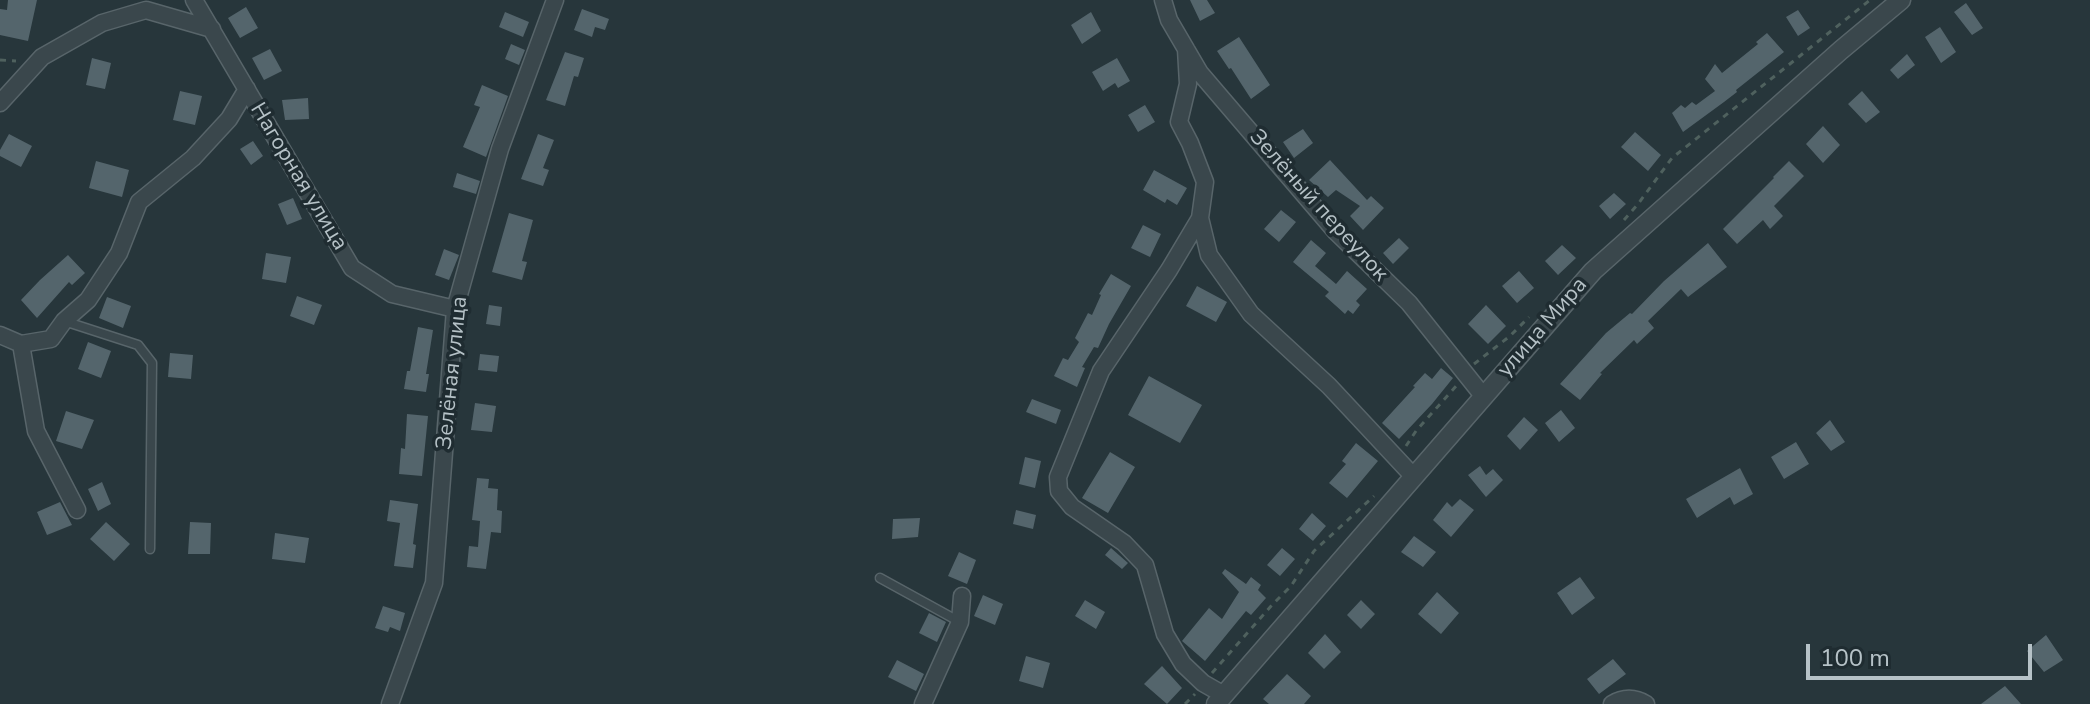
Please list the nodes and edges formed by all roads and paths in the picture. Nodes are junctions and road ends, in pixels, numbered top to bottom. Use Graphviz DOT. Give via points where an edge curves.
graph roads {
  1 [pos="194,0"];
  2 [pos="555,0"];
  3 [pos="1163,0"];
  4 [pos="1901,0"];
  5 [pos="212,29"];
  6 [pos="1186,49"];
  7 [pos="247,89"];
  8 [pos="0,103"];
  9 [pos="1200,218"];
  10 [pos="455,309"];
  11 [pos="64,321"];
  12 [pos="0,335"];
  13 [pos="21,344"];
  14 [pos="1484,397"];
  15 [pos="1414,477"];
  16 [pos="77,510"];
  17 [pos="150,549"];
  18 [pos="880,578"];
  19 [pos="962,596"];
  20 [pos="960,622"];
  21 [pos="1224,701"];
  22 [pos="390,704"];
  23 [pos="923,704"];
  24 [pos="1612,704"];
  25 [pos="1646,704"];
  1 -- 5 [label="street, Нагорная улица"];
  2 -- 10 [label="street, Зелёная улица" via="500,149"];
  3 -- 6 [label="street, Зелёный переулок"];
  4 -- 14 [label="street, улица Мира" via="1593,271"];
  5 -- 7 [label="street, Нагорная улица"];
  5 -- 8 [label="street" via="146,10 102,23 42,57"];
  6 -- 9 [label="street, Зелёный переулок" via="1188,84 1179,122 1205,182"];
  6 -- 14 [label="street, Зелёный переулок" via="1200,73 1316,210 1409,303"];
  7 -- 10 [label="street, Нагорная улица" via="352,268 392,294"];
  7 -- 11 [label="street" via="229,119 193,158 139,202 119,253 88,300"];
  9 -- 15 [label="street, Зелёный переулок" via="1209,255 1251,314 1329,386"];
  9 -- 21 [label="street, Зелёный переулок" via="1101,371 1058,477 1059,491 1072,507 1124,543 1145,565 1165,634 1183,664"];
  10 -- 22 [label="street, Зелёная улица" via="434,583"];
  11 -- 13 [label="street" via="51,339"];
  11 -- 17 [label="lane" via="138,345 152,363"];
  12 -- 13 [label="street"];
  13 -- 16 [label="street" via="36,431"];
  14 -- 15 [label="street, улица Мира"];
  15 -- 21 [label="street, улица Мира"];
  18 -- 20 [label="lane"];
  19 -- 20 [label="street"];
  20 -- 23 [label="street"];
  24 -- 25 [label="street" via="1636,698"];
}
